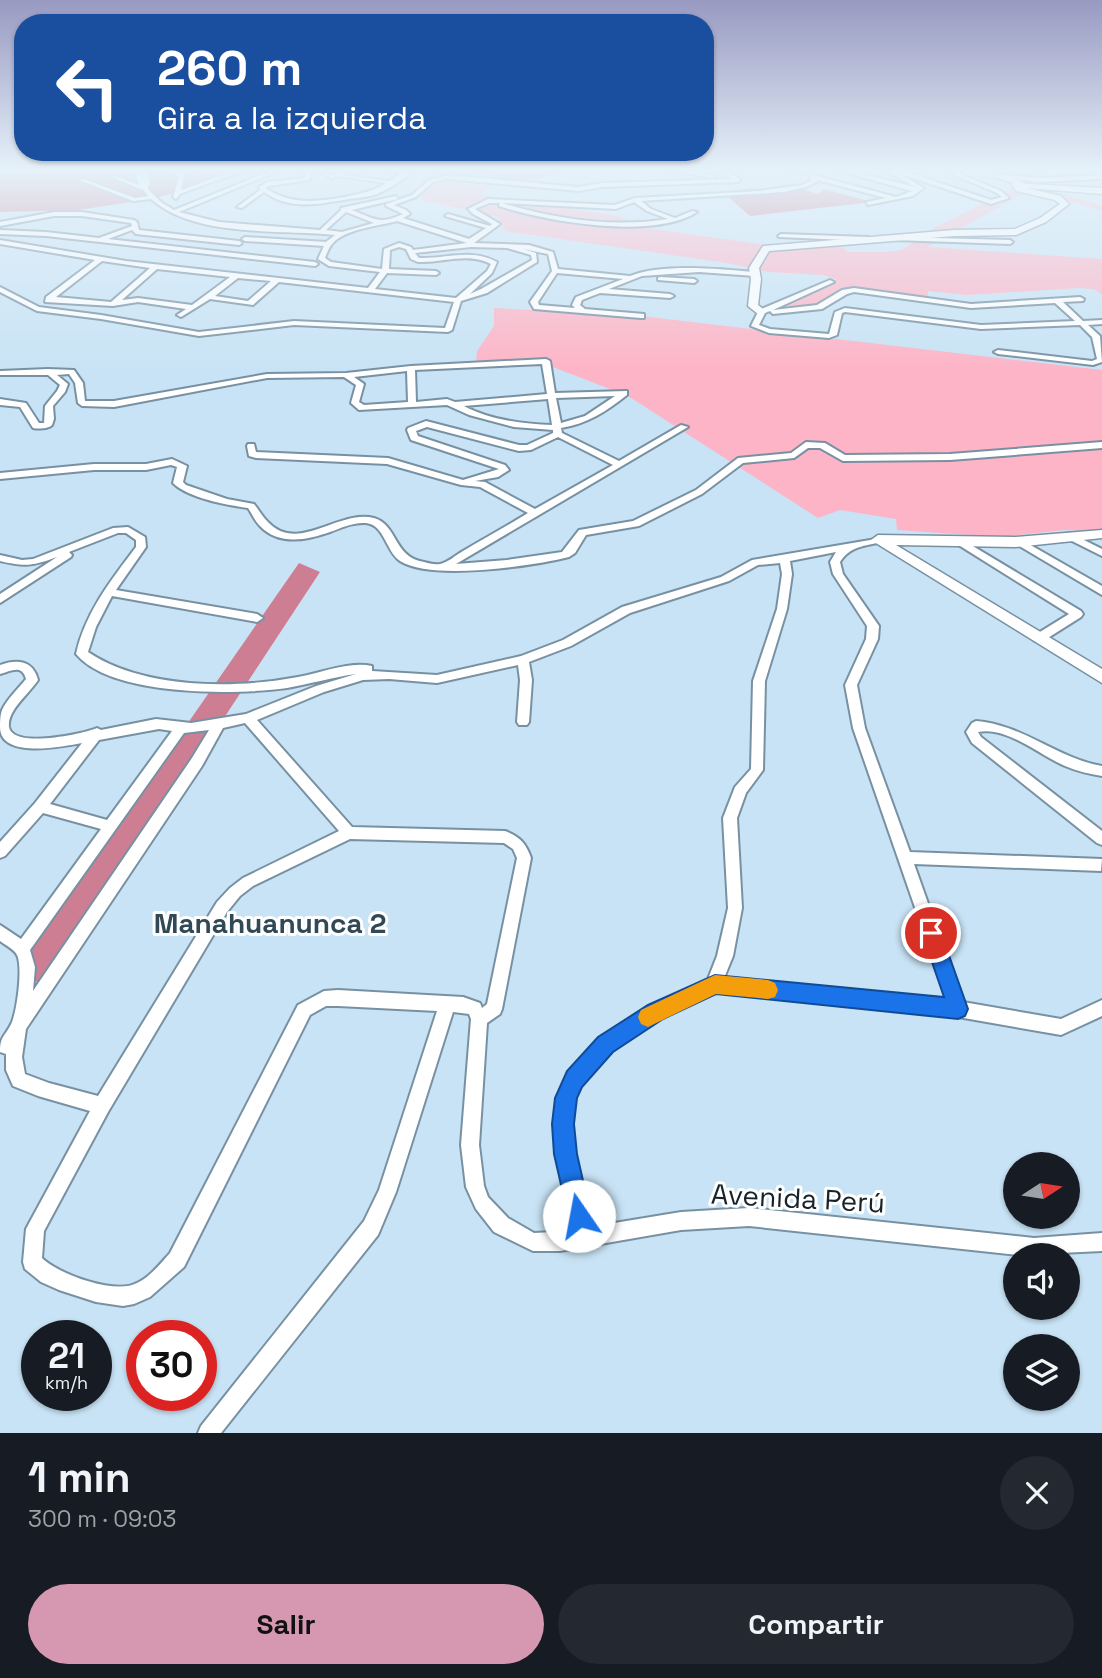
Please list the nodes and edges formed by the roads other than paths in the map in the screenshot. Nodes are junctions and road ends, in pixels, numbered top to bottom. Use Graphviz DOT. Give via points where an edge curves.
graph roads {
  1 [pos="30,236"];
  2 [pos="56,236"];
  3 [pos="112,236"];
  4 [pos="166,236"];
  5 [pos="178,236"];
  6 [pos="248,236"];
  7 [pos="339,236"];
  8 [pos="449,236"];
  9 [pos="480,236"];
  10 [pos="781,236"];
  11 [pos="932,236"];
  12 [pos="886,238"];
  13 [pos="872,239"];
  14 [pos="98,241"];
  15 [pos="242,241"];
  16 [pos="0,242"];
  17 [pos="470,243"];
  18 [pos="1010,243"];
  19 [pos="327,244"];
  20 [pos="19,246"];
  21 [pos="151,247"];
  22 [pos="509,247"];
  23 [pos="410,252"];
  24 [pos="0,253"];
  25 [pos="63,253"];
  26 [pos="226,255"];
  27 [pos="100,259"];
  28 [pos="318,261"];
  29 [pos="126,263"];
  30 [pos="156,266"];
  31 [pos="385,271"];
  32 [pos="555,271"];
  33 [pos="219,273"];
  34 [pos="436,273"];
  35 [pos="755,274"];
  36 [pos="237,275"];
  37 [pos="630,277"];
  38 [pos="277,280"];
  39 [pos="694,281"];
  40 [pos="297,282"];
  41 [pos="830,282"];
  42 [pos="0,289"];
  43 [pos="597,290"];
  44 [pos="369,291"];
  45 [pos="670,296"];
  46 [pos="209,297"];
  47 [pos="49,299"];
  48 [pos="1080,299"];
  49 [pos="458,300"];
  50 [pos="1057,301"];
  51 [pos="113,304"];
  52 [pos="191,307"];
  53 [pos="37,309"];
  54 [pos="583,310"];
  55 [pos="762,312"];
  56 [pos="181,315"];
  57 [pos="641,316"];
  58 [pos="980,316"];
  59 [pos="101,317"];
  60 [pos="1102,322"];
  61 [pos="1082,323"];
  62 [pos="987,327"];
  63 [pos="990,337"];
  64 [pos="998,352"];
  65 [pos="1089,362"];
  66 [pos="1102,363"];
  67 [pos="411,368"];
  68 [pos="48,371"];
  69 [pos="0,373"];
  70 [pos="346,375"];
  71 [pos="552,396"];
  72 [pos="0,402"];
  73 [pos="457,404"];
  74 [pos="412,405"];
  75 [pos="684,428"];
  76 [pos="558,431"];
  77 [pos="1102,445"];
  78 [pos="251,446"];
  79 [pos="619,464"];
  80 [pos="0,476"];
  81 [pos="464,483"];
  82 [pos="533,512"];
  83 [pos="1102,534"];
  84 [pos="1070,536"];
  85 [pos="878,540"];
  86 [pos="88,541"];
  87 [pos="861,541"];
  88 [pos="961,542"];
  89 [pos="1020,542"];
  90 [pos="1102,553"];
  91 [pos="0,558"];
  92 [pos="784,559"];
  93 [pos="443,566"];
  94 [pos="1102,591"];
  95 [pos="110,592"];
  96 [pos="0,599"];
  97 [pos="257,618"];
  98 [pos="1039,638"];
  99 [pos="523,660"];
  100 [pos="0,670"];
  101 [pos="389,675"];
  102 [pos="1101,677"];
  103 [pos="248,718"];
  104 [pos="523,722"];
  105 [pos="219,724"];
  106 [pos="181,728"];
  107 [pos="97,733"];
  108 [pos="1102,771"];
  109 [pos="40,807"];
  110 [pos="110,825"];
  111 [pos="349,833"];
  112 [pos="1102,839"];
  113 [pos="0,852"];
  114 [pos="905,858"];
  115 [pos="1101,865"];
  116 [pos="0,932"];
  117 [pos="22,949"];
  118 [pos="715,984"];
  119 [pos="447,1005"];
  120 [pos="1102,1008"];
  121 [pos="958,1009"];
  122 [pos="479,1019"];
  123 [pos="5,1046"];
  124 [pos="102,1106"];
  125 [pos="583,1237"];
  126 [pos="1102,1242"];
  127 [pos="208,1433"];
  1 -- 20 [label="street"];
  2 -- 14 [label="street"];
  3 -- 14 [label="street"];
  4 -- 21 [label="street"];
  5 -- 15 [label="street"];
  6 -- 15 [label="street"];
  7 -- 19 [label="street"];
  8 -- 17 [label="street"];
  9 -- 17 [label="street"];
  10 -- 13 [label="street"];
  11 -- 12 [label="street"];
  12 -- 13 [label="street"];
  12 -- 18 [label="street"];
  13 -- 35 [label="street" via="766,248"];
  14 -- 21 [label="street"];
  14 -- 25 [label="street"];
  15 -- 19 [label="street"];
  15 -- 26 [label="street"];
  16 -- 20 [label="street"];
  17 -- 22 [label="street"];
  17 -- 23 [label="street"];
  19 -- 28 [label="street"];
  20 -- 24 [label="street"];
  20 -- 25 [label="street"];
  21 -- 26 [label="street"];
  21 -- 29 [label="street"];
  22 -- 32 [label="street" via="551,253"];
  22 -- 49 [label="street" via="534,254 535,261 484,291"];
  23 -- 31 [label="street" via="403,246 389,248"];
  23 -- 49 [label="street" via="424,261 466,256 495,262"];
  25 -- 27 [label="street"];
  26 -- 28 [label="street"];
  26 -- 33 [label="street"];
  27 -- 29 [label="street"];
  27 -- 47 [label="street"];
  28 -- 31 [label="street"];
  28 -- 40 [label="street"];
  29 -- 30 [label="street"];
  30 -- 33 [label="street"];
  30 -- 51 [label="street"];
  31 -- 34 [label="street"];
  31 -- 44 [label="street"];
  32 -- 37 [label="street"];
  32 -- 54 [label="street" via="535,305"];
  33 -- 36 [label="street"];
  35 -- 37 [label="street" via="699,270"];
  35 -- 55 [label="street" via="753,306"];
  36 -- 38 [label="street"];
  36 -- 46 [label="street"];
  37 -- 39 [label="street"];
  37 -- 43 [label="street"];
  38 -- 40 [label="street"];
  38 -- 46 [label="street" via="247,303"];
  40 -- 44 [label="street"];
  41 -- 55 [label="street"];
  42 -- 53 [label="street"];
  43 -- 45 [label="street"];
  43 -- 54 [label="street" via="576,302"];
  44 -- 49 [label="street"];
  46 -- 52 [label="street"];
  47 -- 51 [label="street"];
  47 -- 53 [label="street"];
  48 -- 50 [label="street"];
  49 -- 59 [label="street" via="448,330 293,323 199,334"];
  50 -- 55 [label="street" via="971,306 854,290 813,309"];
  50 -- 61 [label="street"];
  51 -- 52 [label="street" via="138,300"];
  51 -- 59 [label="street"];
  52 -- 56 [label="street"];
  53 -- 59 [label="street"];
  54 -- 57 [label="street"];
  55 -- 62 [label="street" via="758,328 829,337 841,310"];
  58 -- 62 [label="street"];
  60 -- 61 [label="street"];
  61 -- 62 [label="street"];
  61 -- 66 [label="street" via="1096,336"];
  62 -- 63 [label="street"];
  64 -- 65 [label="street"];
  65 -- 66 [label="street"];
  67 -- 70 [label="street"];
  67 -- 71 [label="street" via="546,361"];
  67 -- 74 [label="street"];
  68 -- 69 [label="street"];
  68 -- 70 [label="street" via="77,376 82,403 92,405 267,376"];
  68 -- 72 [label="street" via="64,384 49,406 48,425 36,426 23,405"];
  70 -- 74 [label="street" via="360,384 357,406"];
  71 -- 73 [label="street"];
  71 -- 76 [label="street"];
  71 -- 76 [label="street" via="624,393 611,406"];
  73 -- 74 [label="street"];
  73 -- 76 [label="street" via="469,412 527,428"];
  75 -- 79 [label="street"];
  76 -- 79 [label="street"];
  76 -- 81 [label="street" via="528,448 519,448 426,424 413,428 414,438 504,468 499,474"];
  77 -- 93 [label="street" via="950,457 856,458 835,456 822,445 806,445 794,455 741,460 699,492 635,524 583,532 565,555"];
  78 -- 81 [label="street" via="256,455 388,461"];
  79 -- 82 [label="street"];
  80 -- 93 [label="street" via="177,463 182,466 178,483 183,487 251,506 266,526 278,533 309,536 366,520 379,524 405,560"];
  81 -- 82 [label="street" via="482,484"];
  82 -- 93 [label="street"];
  83 -- 84 [label="street"];
  84 -- 89 [label="street"];
  84 -- 90 [label="street"];
  85 -- 87 [label="street"];
  85 -- 88 [label="street"];
  85 -- 98 [label="street"];
  86 -- 91 [label="street" via="34,562"];
  86 -- 95 [label="street" via="117,530 128,530 141,539 141,547"];
  86 -- 96 [label="street"];
  87 -- 92 [label="street"];
  87 -- 114 [label="street" via="842,551 835,562 838,574 873,626 852,685 853,704"];
  88 -- 89 [label="street"];
  88 -- 98 [label="street" via="1077,614"];
  89 -- 94 [label="street"];
  92 -- 99 [label="street" via="756,562 725,579 626,610 567,643"];
  92 -- 118 [label="street" via="782,609 759,681 757,770 740,791 730,818 735,908"];
  95 -- 97 [label="street"];
  95 -- 101 [label="street" via="84,640 82,654 93,664 119,673 212,688 270,685 354,669"];
  98 -- 102 [label="street"];
  99 -- 101 [label="street" via="437,679"];
  99 -- 104 [label="street"];
  100 -- 107 [label="street" via="25,666 32,680 4,718 6,737 48,745"];
  101 -- 103 [label="street" via="363,676 320,689"];
  103 -- 105 [label="street"];
  103 -- 111 [label="street"];
  105 -- 106 [label="street"];
  105 -- 123 [label="street"];
  106 -- 107 [label="street" via="156,724"];
  106 -- 110 [label="street"];
  107 -- 109 [label="street"];
  108 -- 112 [label="street" via="1003,729 976,726 972,732 976,740"];
  109 -- 110 [label="street"];
  109 -- 113 [label="street"];
  110 -- 117 [label="street"];
  111 -- 122 [label="street" via="505,837 522,848 524,858 494,1009"];
  111 -- 124 [label="street" via="234,892"];
  114 -- 115 [label="street"];
  114 -- 121 [label="street"];
  116 -- 117 [label="street"];
  117 -- 123 [label="street" via="26,963"];
  118 -- 121 [label="street"];
  118 -- 125 [label="street" via="655,1012 606,1045 574,1079 563,1124"];
  119 -- 122 [label="street" via="474,1008"];
  119 -- 124 [label="street" via="338,998 324,999 304,1010 177,1260 151,1287 114,1298 44,1276 32,1262 35,1229"];
  119 -- 127 [label="street" via="387,1192 371,1228"];
  120 -- 121 [label="street" via="1061,1027"];
  122 -- 125 [label="street, Avenida Perú" via="470,1145 475,1187 482,1203 501,1225 533,1242"];
  123 -- 124 [label="street" via="6,1066 17,1080"];
  125 -- 126 [label="street, Avenida Perú" via="681,1221 748,1217 1034,1247"];
}
